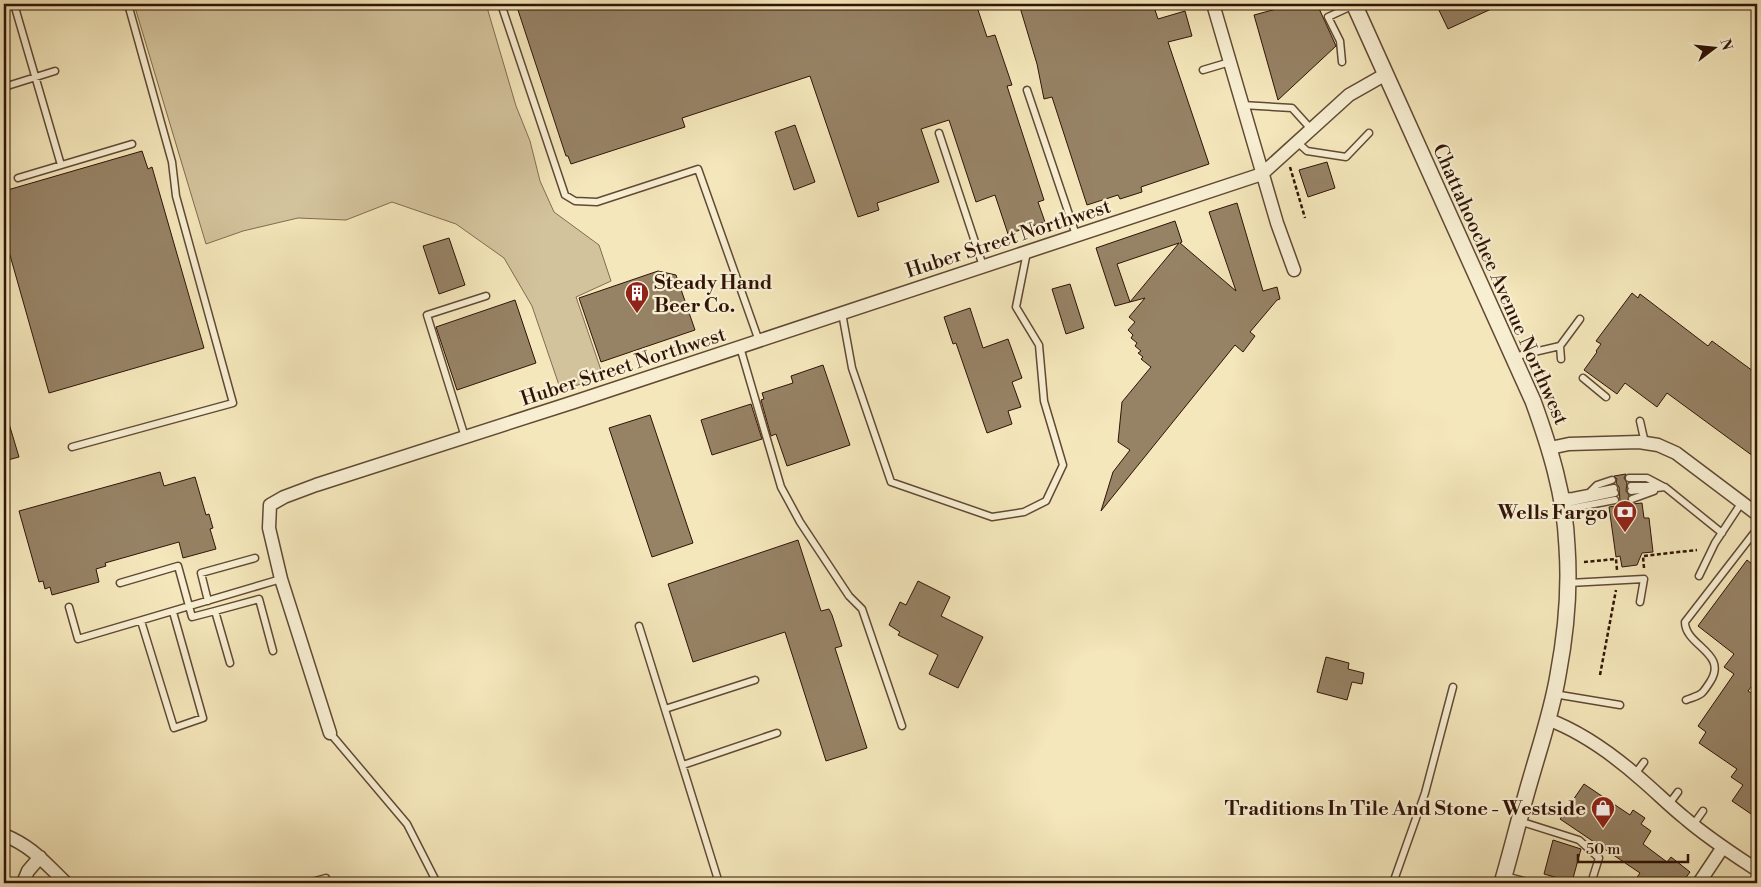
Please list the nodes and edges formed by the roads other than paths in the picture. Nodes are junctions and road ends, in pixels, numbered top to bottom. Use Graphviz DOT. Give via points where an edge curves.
graph roads {
  1 [pos="14,4"];
  2 [pos="128,4"];
  3 [pos="501,4"];
  4 [pos="1213,4"];
  5 [pos="1355,4"];
  6 [pos="1230,62"];
  7 [pos="1342,62"];
  8 [pos="1202,70"];
  9 [pos="56,71"];
  10 [pos="1386,74"];
  11 [pos="35,77"];
  12 [pos="4,87"];
  13 [pos="1027,90"];
  14 [pos="1242,106"];
  15 [pos="1311,129"];
  16 [pos="939,133"];
  17 [pos="1369,133"];
  18 [pos="1297,142"];
  19 [pos="132,144"];
  20 [pos="61,165"];
  21 [pos="1262,174"];
  22 [pos="18,178"];
  23 [pos="1076,235"];
  24 [pos="1027,252"];
  25 [pos="984,266"];
  26 [pos="1294,270"];
  27 [pos="486,296"];
  28 [pos="842,313"];
  29 [pos="1580,318"];
  30 [pos="759,341"];
  31 [pos="1560,346"];
  32 [pos="740,347"];
  33 [pos="1513,357"];
  34 [pos="1562,359"];
  35 [pos="1583,378"];
  36 [pos="1606,397"];
  37 [pos="1640,421"];
  38 [pos="465,437"];
  39 [pos="1645,443"];
  40 [pos="72,448"];
  41 [pos="1550,448"];
  42 [pos="1629,478"];
  43 [pos="1612,480"];
  44 [pos="1665,487"];
  45 [pos="1631,488"];
  46 [pos="1588,494"];
  47 [pos="1632,499"];
  48 [pos="1742,502"];
  49 [pos="1562,504"];
  50 [pos="1757,514"];
  51 [pos="1757,529"];
  52 [pos="1722,533"];
  53 [pos="255,558"];
  54 [pos="1699,576"];
  55 [pos="281,580"];
  56 [pos="120,583"];
  57 [pos="1568,583"];
  58 [pos="208,601"];
  59 [pos="1640,602"];
  60 [pos="69,607"];
  61 [pos="189,607"];
  62 [pos="215,611"];
  63 [pos="173,612"];
  64 [pos="141,621"];
  65 [pos="640,626"];
  66 [pos="273,651"];
  67 [pos="230,663"];
  68 [pos="756,680"];
  69 [pos="1453,687"];
  70 [pos="1554,694"];
  71 [pos="1686,700"];
  72 [pos="1620,705"];
  73 [pos="665,709"];
  74 [pos="1547,719"];
  75 [pos="902,726"];
  76 [pos="330,733"];
  77 [pos="776,733"];
  78 [pos="1644,762"];
  79 [pos="683,765"];
  80 [pos="1635,774"];
  81 [pos="1678,792"];
  82 [pos="1669,804"];
  83 [pos="1703,811"];
  84 [pos="1518,821"];
  85 [pos="1693,825"];
  86 [pos="4,835"];
  87 [pos="1723,847"];
  88 [pos="40,857"];
  89 [pos="1757,870"];
  90 [pos="326,878"];
  91 [pos="1503,879"];
  92 [pos="24,883"];
  93 [pos="66,883"];
  94 [pos="308,883"];
  95 [pos="436,883"];
  96 [pos="719,883"];
  97 [pos="1393,883"];
  98 [pos="1531,883"];
  99 [pos="1591,883"];
  100 [pos="1699,883"];
  1 -- 11 [label="lane"];
  2 -- 40 [label="lane" via="233,403"];
  3 -- 30 [label="lane" via="565,195 574,201 597,202 698,169"];
  4 -- 6 [label="street"];
  5 -- 7 [label="lane" via="1328,17 1340,41"];
  5 -- 10 [label="street, Chattahoochee Avenue Northwest"];
  6 -- 8 [label="lane"];
  6 -- 14 [label="street"];
  9 -- 11 [label="lane"];
  10 -- 15 [label="street, Huber Street Northwest" via="1349,95"];
  10 -- 33 [label="street, Chattahoochee Avenue Northwest"];
  11 -- 12 [label="lane"];
  11 -- 20 [label="lane"];
  13 -- 23 [label="lane"];
  14 -- 15 [label="lane" via="1292,108"];
  14 -- 21 [label="street"];
  15 -- 18 [label="street, Huber Street Northwest"];
  16 -- 25 [label="lane"];
  17 -- 18 [label="lane" via="1346,157 1308,151"];
  18 -- 21 [label="street, Huber Street Northwest"];
  19 -- 20 [label="lane"];
  20 -- 22 [label="lane"];
  21 -- 23 [label="street, Huber Street Northwest"];
  21 -- 26 [label="street"];
  23 -- 24 [label="street, Huber Street Northwest"];
  24 -- 25 [label="street, Huber Street Northwest"];
  24 -- 28 [label="lane" via="1016,307 1039,345 1044,401 1063,465 1046,502 1024,512 992,517 891,482 852,368"];
  25 -- 28 [label="street, Huber Street Northwest"];
  27 -- 38 [label="lane" via="427,315"];
  28 -- 30 [label="street, Huber Street Northwest"];
  29 -- 31 [label="lane"];
  30 -- 32 [label="street, Huber Street Northwest"];
  31 -- 33 [label="lane"];
  31 -- 34 [label="lane"];
  32 -- 38 [label="street, Huber Street Northwest"];
  32 -- 75 [label="lane" via="781,487 849,596 862,609"];
  33 -- 41 [label="street, Chattahoochee Avenue Northwest" via="1534,401"];
  35 -- 36 [label="lane"];
  37 -- 39 [label="lane"];
  38 -- 55 [label="street, Huber Street Northwest" via="316,485 270,505 269,528"];
  39 -- 41 [label="street" via="1569,444"];
  39 -- 48 [label="street" via="1676,453"];
  41 -- 49 [label="street, Chattahoochee Avenue Northwest"];
  42 -- 44 [label="lane" via="1646,478"];
  43 -- 46 [label="lane" via="1596,485"];
  44 -- 45 [label="lane"];
  44 -- 47 [label="lane"];
  44 -- 52 [label="lane"];
  46 -- 49 [label="lane"];
  46 -- 49 [label="lane" via="1615,494"];
  48 -- 50 [label="street"];
  48 -- 52 [label="lane"];
  49 -- 57 [label="street, Chattahoochee Avenue Northwest"];
  51 -- 71 [label="lane" via="1685,622 1689,633 1715,666 1715,674 1701,695"];
  52 -- 54 [label="lane"];
  53 -- 58 [label="lane" via="201,573"];
  55 -- 58 [label="lane"];
  55 -- 76 [label="street, Huber Street Northwest"];
  56 -- 61 [label="lane" via="178,566"];
  57 -- 59 [label="lane" via="1644,576"];
  57 -- 70 [label="street, Chattahoochee Avenue Northwest" via="1564,645"];
  58 -- 61 [label="lane"];
  60 -- 64 [label="lane" via="78,639"];
  61 -- 62 [label="lane" via="192,617"];
  61 -- 63 [label="lane"];
  62 -- 66 [label="lane" via="259,599"];
  62 -- 67 [label="lane"];
  63 -- 64 [label="lane"];
  63 -- 64 [label="lane" via="203,718 174,728"];
  65 -- 73 [label="lane"];
  68 -- 73 [label="lane"];
  69 -- 97 [label="lane" via="1425,793"];
  70 -- 72 [label="lane"];
  70 -- 74 [label="street, Chattahoochee Avenue Northwest"];
  73 -- 79 [label="lane"];
  74 -- 80 [label="street" via="1570,727"];
  74 -- 84 [label="street, Chattahoochee Avenue Northwest"];
  76 -- 95 [label="lane" via="407,824"];
  77 -- 79 [label="lane"];
  78 -- 80 [label="lane"];
  79 -- 96 [label="lane"];
  80 -- 82 [label="street"];
  81 -- 82 [label="lane"];
  82 -- 85 [label="street"];
  83 -- 85 [label="lane"];
  84 -- 91 [label="street, Chattahoochee Avenue Northwest"];
  84 -- 99 [label="lane" via="1579,840 1599,858"];
  85 -- 87 [label="street"];
  86 -- 88 [label="street"];
  87 -- 89 [label="street"];
  87 -- 100 [label="street"];
  88 -- 92 [label="street" via="28,871"];
  88 -- 93 [label="street"];
  90 -- 94 [label="lane"];
  91 -- 98 [label="lane"];
}
